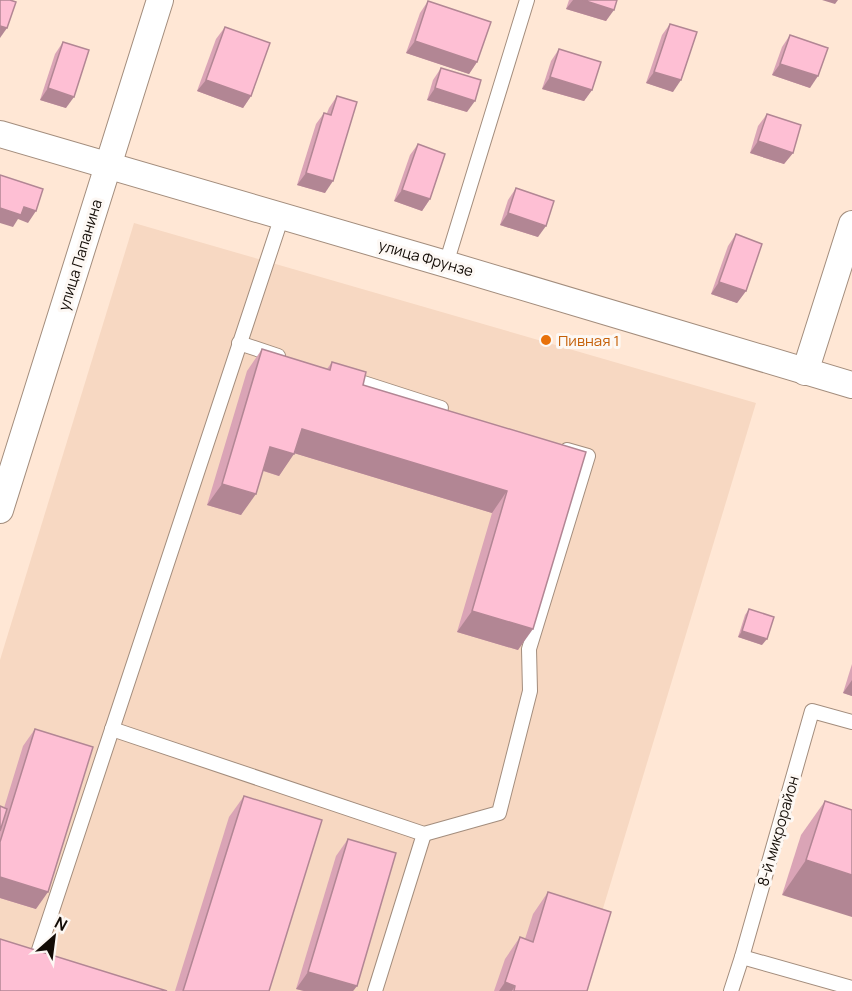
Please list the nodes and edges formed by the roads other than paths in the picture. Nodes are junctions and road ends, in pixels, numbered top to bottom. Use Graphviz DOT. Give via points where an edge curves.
graph roads {
  1 [pos="160,0"];
  2 [pos="527,0"];
  3 [pos="0,134"];
  4 [pos="108,165"];
  5 [pos="282,216"];
  6 [pos="852,224"];
  7 [pos="446,264"];
  8 [pos="240,343"];
  9 [pos="296,362"];
  10 [pos="805,372"];
  11 [pos="340,376"];
  12 [pos="852,385"];
  13 [pos="453,412"];
  14 [pos="554,445"];
  15 [pos="0,510"];
  16 [pos="852,722"];
  17 [pos="112,729"];
  18 [pos="424,834"];
  19 [pos="37,956"];
  20 [pos="742,957"];
  21 [pos="852,988"];
  22 [pos="375,991"];
  23 [pos="731,991"];
  1 -- 4 [label="street, улица Папанина"];
  2 -- 7 [label="lane"];
  3 -- 4 [label="street, улица Фрунзе"];
  4 -- 5 [label="street, улица Фрунзе"];
  4 -- 15 [label="street, улица Папанина"];
  5 -- 7 [label="street, улица Фрунзе"];
  5 -- 8 [label="lane"];
  6 -- 10 [label="street"];
  7 -- 10 [label="street, улица Фрунзе"];
  8 -- 9 [label="lane"];
  8 -- 17 [label="lane"];
  10 -- 12 [label="street, улица Фрунзе"];
  11 -- 13 [label="lane"];
  14 -- 18 [label="lane" via="588,456 529,649 530,691 499,813"];
  16 -- 20 [label="lane, 8-й микрорайон" via="812,711"];
  17 -- 18 [label="lane"];
  17 -- 19 [label="lane"];
  18 -- 22 [label="lane"];
  20 -- 21 [label="lane"];
  20 -- 23 [label="lane, 8-й микрорайон"];
}
